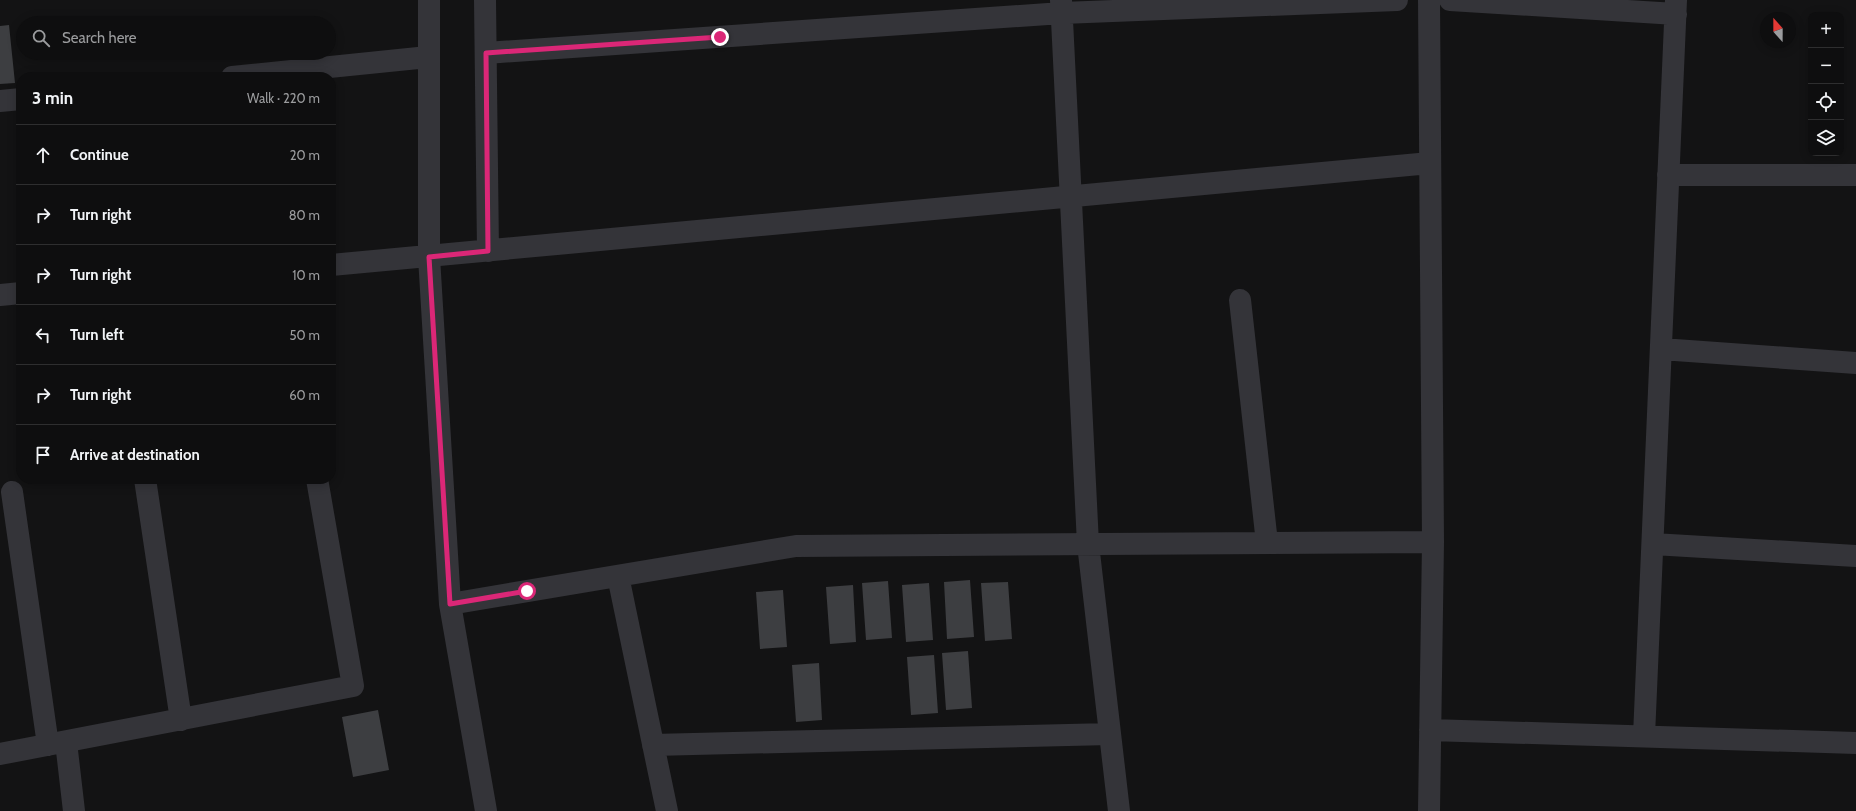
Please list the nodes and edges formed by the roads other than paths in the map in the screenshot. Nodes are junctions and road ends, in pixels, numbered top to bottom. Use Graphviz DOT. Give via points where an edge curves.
graph roads {
  1 [pos="429,0"];
  2 [pos="485,0"];
  3 [pos="1397,0"];
  4 [pos="1429,0"];
  5 [pos="1450,0"];
  6 [pos="1062,7"];
  7 [pos="1676,7"];
  8 [pos="486,53"];
  9 [pos="428,57"];
  10 [pos="281,72"];
  11 [pos="16,99"];
  12 [pos="0,101"];
  13 [pos="1430,164"];
  14 [pos="1668,175"];
  15 [pos="1856,175"];
  16 [pos="1070,197"];
  17 [pos="483,251"];
  18 [pos="434,256"];
  19 [pos="336,265"];
  20 [pos="16,293"];
  21 [pos="0,295"];
  22 [pos="1240,300"];
  23 [pos="1661,349"];
  24 [pos="1856,363"];
  25 [pos="146,484"];
  26 [pos="318,484"];
  27 [pos="12,492"];
  28 [pos="1433,542"];
  29 [pos="1266,543"];
  30 [pos="1088,544"];
  31 [pos="1653,544"];
  32 [pos="1856,556"];
  33 [pos="618,576"];
  34 [pos="450,604"];
  35 [pos="181,720"];
  36 [pos="1430,730"];
  37 [pos="1110,734"];
  38 [pos="1644,736"];
  39 [pos="1856,743"];
  40 [pos="57,744"];
  41 [pos="653,745"];
  42 [pos="0,754"];
  43 [pos="74,811"];
  44 [pos="486,811"];
  45 [pos="667,811"];
  46 [pos="1119,811"];
  47 [pos="1430,811"];
  1 -- 9 [label="street"];
  2 -- 8 [label="street"];
  3 -- 6 [label="street"];
  4 -- 13 [label="street"];
  5 -- 7 [label="street"];
  6 -- 8 [label="street"];
  6 -- 16 [label="street"];
  7 -- 14 [label="street"];
  8 -- 17 [label="street"];
  9 -- 10 [label="street"];
  9 -- 18 [label="street"];
  11 -- 12 [label="street"];
  13 -- 16 [label="street"];
  13 -- 28 [label="street"];
  14 -- 15 [label="street"];
  14 -- 23 [label="street"];
  16 -- 17 [label="street"];
  16 -- 30 [label="street"];
  17 -- 18 [label="street"];
  18 -- 19 [label="street"];
  18 -- 34 [label="street"];
  20 -- 21 [label="street"];
  22 -- 29 [label="street"];
  23 -- 24 [label="street"];
  23 -- 31 [label="street"];
  25 -- 35 [label="street"];
  26 -- 35 [label="street" via="353,686"];
  27 -- 40 [label="street"];
  28 -- 29 [label="street"];
  28 -- 36 [label="street"];
  29 -- 30 [label="street"];
  30 -- 33 [label="street" via="796,546"];
  30 -- 37 [label="street"];
  31 -- 32 [label="street"];
  31 -- 38 [label="street"];
  33 -- 34 [label="street"];
  33 -- 41 [label="street"];
  34 -- 44 [label="street"];
  35 -- 40 [label="street"];
  36 -- 38 [label="street"];
  36 -- 47 [label="street"];
  37 -- 41 [label="street"];
  37 -- 46 [label="street"];
  38 -- 39 [label="street"];
  40 -- 42 [label="street"];
  40 -- 43 [label="street"];
  41 -- 45 [label="street"];
}
